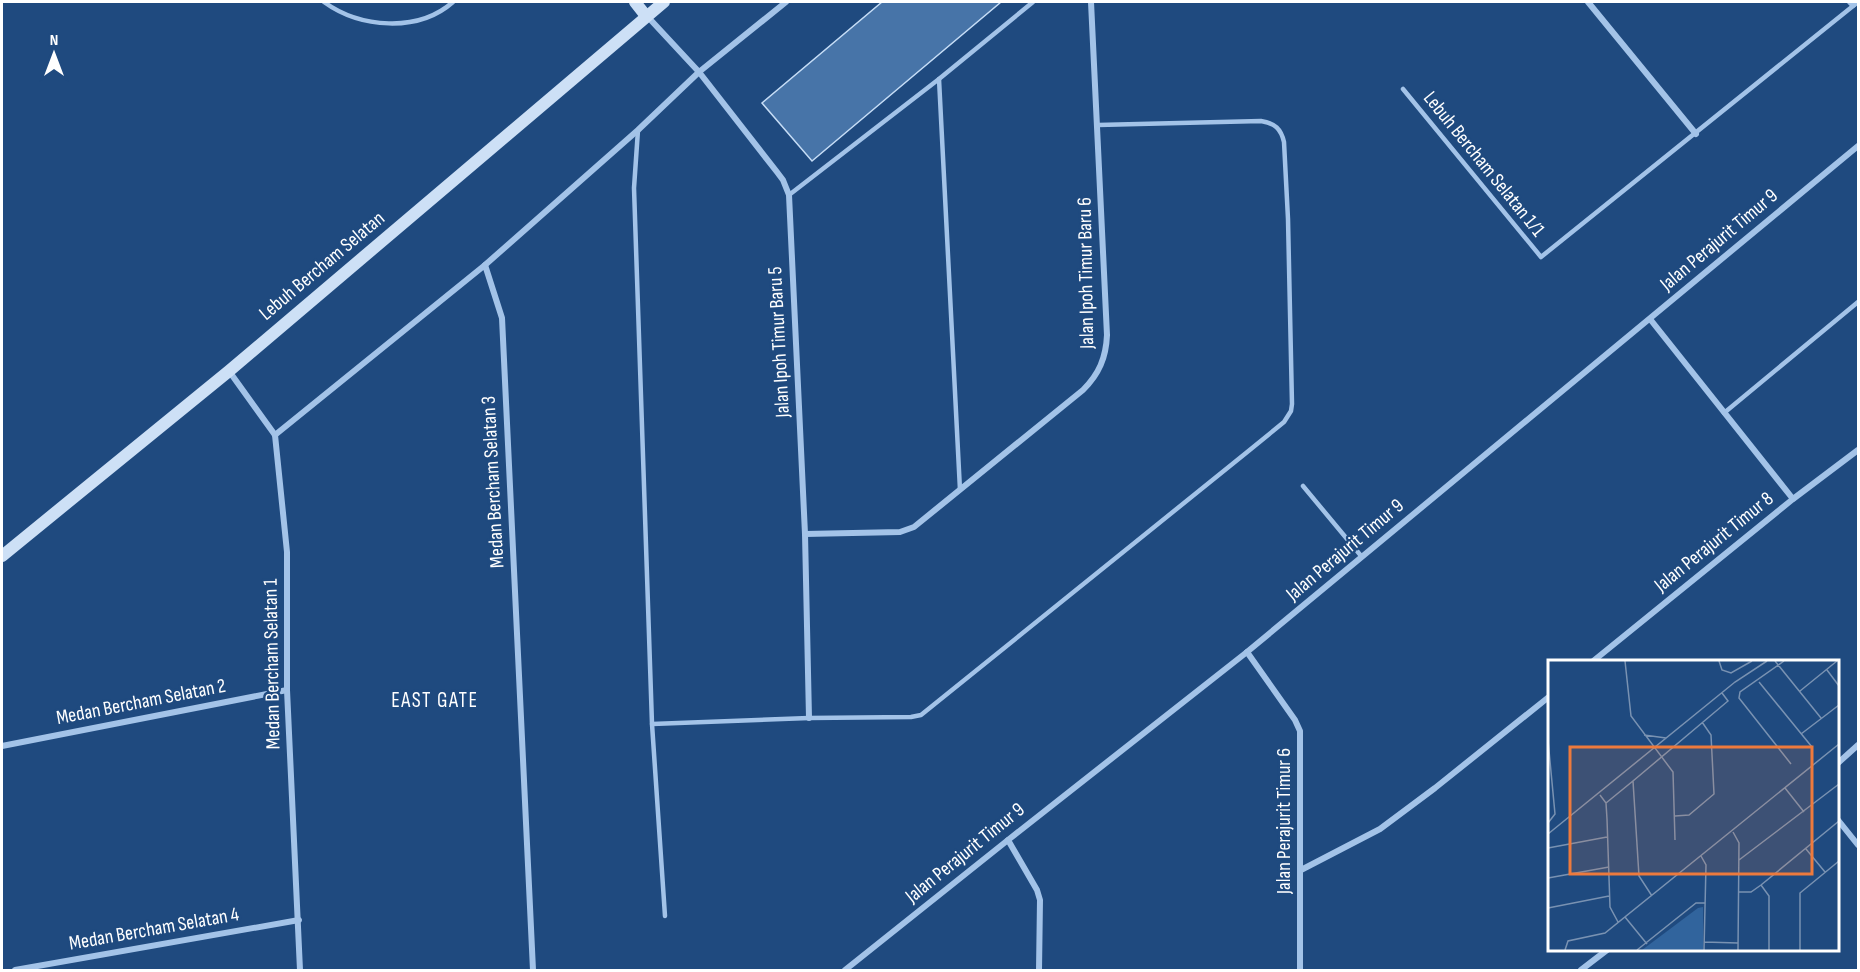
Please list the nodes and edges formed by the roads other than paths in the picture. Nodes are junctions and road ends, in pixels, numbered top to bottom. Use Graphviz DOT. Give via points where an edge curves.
graph roads {
  1 [pos="324,2"];
  2 [pos="453,2"];
  3 [pos="635,2"];
  4 [pos="664,2"];
  5 [pos="786,2"];
  6 [pos="1033,2"];
  7 [pos="1091,2"];
  8 [pos="1588,2"];
  9 [pos="1854,3"];
  10 [pos="646,16"];
  11 [pos="699,72"];
  12 [pos="939,79"];
  13 [pos="1403,89"];
  14 [pos="1098,126"];
  15 [pos="639,130"];
  16 [pos="1696,134"];
  17 [pos="1858,146"];
  18 [pos="789,195"];
  19 [pos="485,265"];
  20 [pos="1858,302"];
  21 [pos="1650,319"];
  22 [pos="229,371"];
  23 [pos="1724,413"];
  24 [pos="275,435"];
  25 [pos="1858,450"];
  26 [pos="1303,486"];
  27 [pos="960,490"];
  28 [pos="1792,499"];
  29 [pos="805,534"];
  30 [pos="2,555"];
  31 [pos="1362,557"];
  32 [pos="1247,652"];
  33 [pos="1594,660"];
  34 [pos="287,690"];
  35 [pos="1548,698"];
  36 [pos="809,718"];
  37 [pos="652,724"];
  38 [pos="1858,745"];
  39 [pos="2,746"];
  40 [pos="1839,762"];
  41 [pos="1839,821"];
  42 [pos="1008,840"];
  43 [pos="1858,845"];
  44 [pos="1301,870"];
  45 [pos="665,916"];
  46 [pos="299,920"];
  47 [pos="1606,951"];
  48 [pos="15,970"];
  49 [pos="300,970"];
  50 [pos="532,970"];
  51 [pos="845,970"];
  52 [pos="1039,970"];
  53 [pos="1300,970"];
  54 [pos="1581,970"];
  1 -- 2 [label="lane" via="354,18 386,23 425,18"];
  3 -- 10 [label="street"];
  4 -- 10 [label="street, Lebuh Bercham Selatan"];
  5 -- 11 [label="street"];
  6 -- 12 [label="lane"];
  7 -- 14 [label="street, Jalan Ipoh Timur Baru 6"];
  8 -- 16 [label="street"];
  9 -- 16 [label="lane"];
  10 -- 11 [label="street, Jalan Ipoh Timur Baru 5"];
  10 -- 22 [label="street, Lebuh Bercham Selatan"];
  11 -- 15 [label="street"];
  11 -- 18 [label="street, Jalan Ipoh Timur Baru 5" via="783,180"];
  12 -- 18 [label="lane"];
  12 -- 27 [label="lane"];
  13 -- 16 [label="lane, Lebuh Bercham Selatan 1/1" via="1541,257"];
  14 -- 27 [label="street, Jalan Ipoh Timur Baru 6" via="1107,336 1104,360 1083,390"];
  14 -- 36 [label="lane" via="1261,121 1277,126 1282,133 1292,370 1288,417 921,715"];
  15 -- 19 [label="street"];
  15 -- 37 [label="lane" via="634,188"];
  17 -- 21 [label="street, Jalan Perajurit Timur 9"];
  18 -- 29 [label="street, Jalan Ipoh Timur Baru 5"];
  19 -- 24 [label="street"];
  19 -- 50 [label="street, Medan Bercham Selatan 3" via="502,318"];
  20 -- 23 [label="lane"];
  21 -- 23 [label="street"];
  21 -- 31 [label="street, Jalan Perajurit Timur 9"];
  22 -- 24 [label="street, Medan Bercham Selatan 1"];
  22 -- 30 [label="street, Lebuh Bercham Selatan"];
  23 -- 28 [label="street"];
  24 -- 34 [label="street, Medan Bercham Selatan 1" via="287,552"];
  25 -- 28 [label="street, Jalan Perajurit Timur 8"];
  26 -- 31 [label="lane"];
  27 -- 29 [label="street, Jalan Ipoh Timur Baru 6" via="905,532"];
  28 -- 33 [label="street, Jalan Perajurit Timur 8"];
  29 -- 36 [label="street, Jalan Ipoh Timur Baru 5"];
  31 -- 32 [label="street, Jalan Perajurit Timur 9"];
  32 -- 42 [label="street, Jalan Perajurit Timur 9"];
  32 -- 44 [label="street, Jalan Perajurit Timur 6" via="1300,731"];
  34 -- 39 [label="street, Medan Bercham Selatan 2"];
  34 -- 46 [label="street, Medan Bercham Selatan 1"];
  35 -- 44 [label="street" via="1380,829"];
  36 -- 37 [label="lane"];
  37 -- 45 [label="lane"];
  38 -- 40 [label="street"];
  41 -- 43 [label="street"];
  42 -- 51 [label="street, Jalan Perajurit Timur 9"];
  42 -- 52 [label="street" via="1040,900"];
  44 -- 53 [label="street, Jalan Perajurit Timur 6"];
  46 -- 48 [label="street, Medan Bercham Selatan 4"];
  46 -- 49 [label="street, Medan Bercham Selatan 1"];
  47 -- 54 [label="street"];
}
